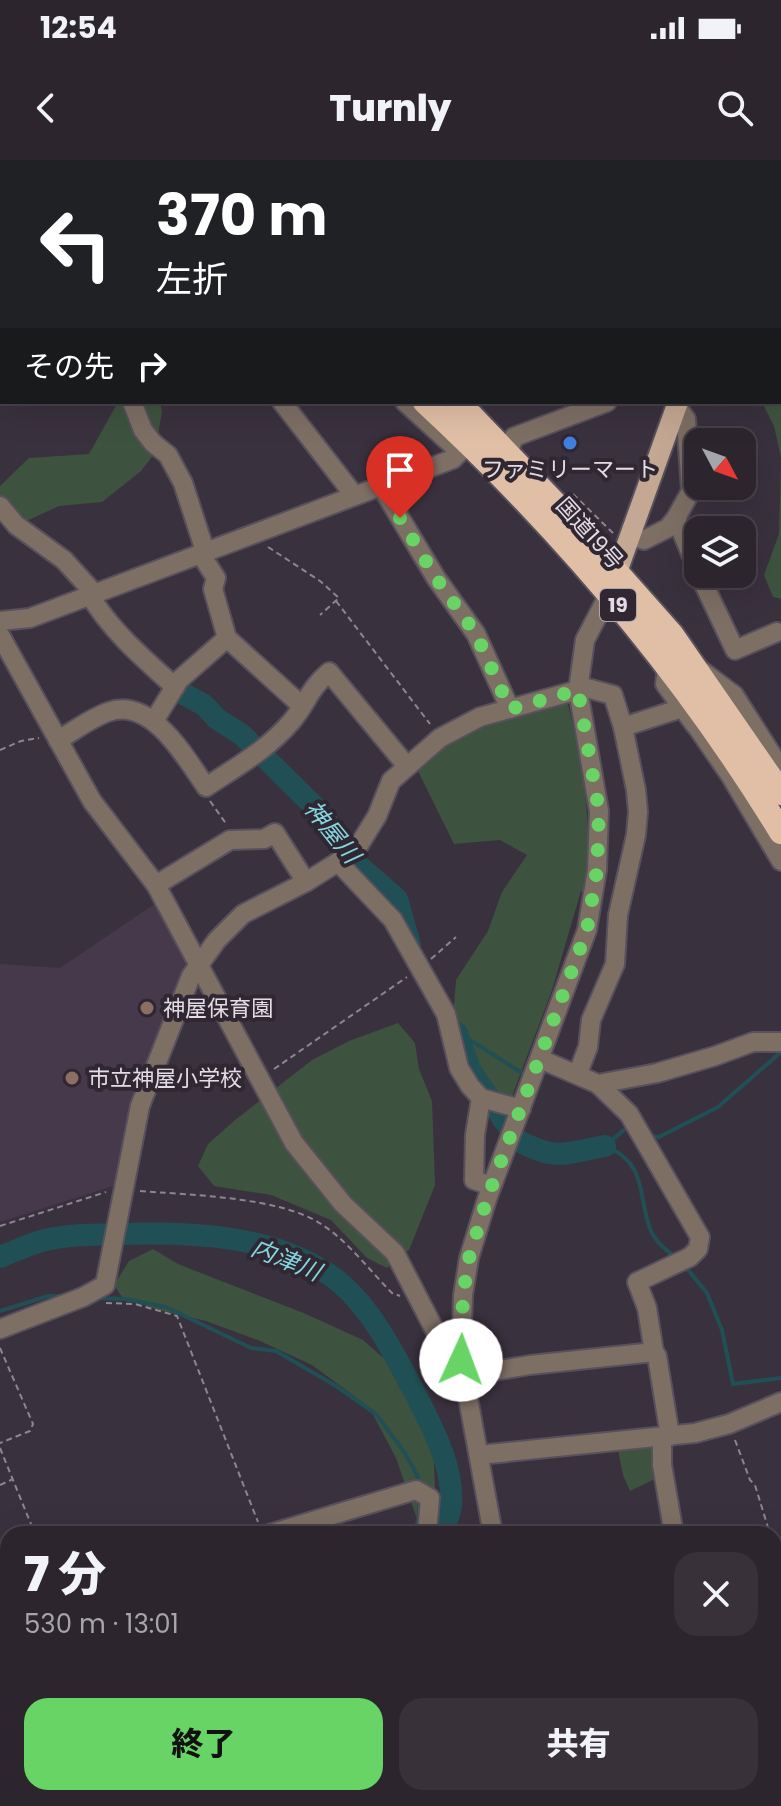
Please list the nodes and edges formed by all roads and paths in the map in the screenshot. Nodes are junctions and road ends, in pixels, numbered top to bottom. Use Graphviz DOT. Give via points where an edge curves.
graph roads {
  1 [pos="133,404"];
  2 [pos="284,404"];
  3 [pos="408,404"];
  4 [pos="427,404"];
  5 [pos="460,404"];
  6 [pos="603,404"];
  7 [pos="677,404"];
  8 [pos="511,445"];
  9 [pos="464,448"];
  10 [pos="381,486"];
  11 [pos="354,495"];
  12 [pos="0,506"];
  13 [pos="676,518"];
  14 [pos="251,534"];
  15 [pos="631,536"];
  16 [pos="684,537"];
  17 [pos="202,552"];
  18 [pos="614,584"];
  19 [pos="706,588"];
  20 [pos="91,593"];
  21 [pos="336,601"];
  22 [pos="320,615"];
  23 [pos="0,621"];
  24 [pos="777,632"];
  25 [pos="0,635"];
  26 [pos="227,638"];
  27 [pos="693,664"];
  28 [pos="175,687"];
  29 [pos="579,688"];
  30 [pos="687,705"];
  31 [pos="302,706"];
  32 [pos="510,709"];
  33 [pos="154,721"];
  34 [pos="623,727"];
  35 [pos="57,738"];
  36 [pos="440,738"];
  37 [pos="0,750"];
  38 [pos="406,765"];
  39 [pos="781,769"];
  40 [pos="206,787"];
  41 [pos="781,793"];
  42 [pos="781,832"];
  43 [pos="237,840"];
  44 [pos="781,861"];
  45 [pos="338,862"];
  46 [pos="306,882"];
  47 [pos="156,885"];
  48 [pos="456,937"];
  49 [pos="201,965"];
  50 [pos="422,966"];
  51 [pos="781,1042"];
  52 [pos="540,1059"];
  53 [pos="578,1073"];
  54 [pos="259,1077"];
  55 [pos="598,1084"];
  56 [pos="487,1099"];
  57 [pos="521,1109"];
  58 [pos="491,1186"];
  59 [pos="124,1190"];
  60 [pos="0,1226"];
  61 [pos="418,1302"];
  62 [pos="104,1303"];
  63 [pos="0,1329"];
  64 [pos="462,1334"];
  65 [pos="0,1348"];
  66 [pos="654,1352"];
  67 [pos="461,1360"];
  68 [pos="481,1373"];
  69 [pos="781,1402"];
  70 [pos="468,1410"];
  71 [pos="729,1424"];
  72 [pos="666,1436"];
  73 [pos="0,1443"];
  74 [pos="0,1448"];
  75 [pos="479,1455"];
  76 [pos="13,1479"];
  77 [pos="0,1485"];
  78 [pos="32,1526"];
  79 [pos="263,1526"];
  80 [pos="293,1526"];
  81 [pos="428,1526"];
  82 [pos="492,1526"];
  83 [pos="673,1526"];
  84 [pos="768,1526"];
  1 -- 17 [label="street" via="143,430 168,455 183,483"];
  2 -- 11 [label="street"];
  3 -- 9 [label="street"];
  4 -- 9 [label="highway, 国道19号 / 19"];
  5 -- 8 [label="highway, 国道19号 / 19"];
  6 -- 8 [label="street"];
  7 -- 13 [label="street" via="686,419 691,491"];
  7 -- 15 [label="main road"];
  8 -- 18 [label="highway, 国道19号 / 19"];
  9 -- 10 [label="street" via="453,459"];
  9 -- 18 [label="highway, 国道19号 / 19"];
  10 -- 11 [label="street"];
  10 -- 32 [label="street" via="476,634"];
  11 -- 14 [label="street"];
  12 -- 20 [label="street" via="16,525 64,560"];
  13 -- 15 [label="street" via="644,540"];
  13 -- 16 [label="street"];
  14 -- 17 [label="street"];
  14 -- 21 [label="path" via="320,581 339,598"];
  15 -- 18 [label="main road"];
  17 -- 20 [label="street"];
  17 -- 26 [label="street" via="216,578 213,589"];
  18 -- 27 [label="highway, 国道19号 / 19" via="672,635"];
  18 -- 29 [label="street" via="585,640"];
  18 -- 30 [label="highway, 国道19号 / 19"];
  19 -- 24 [label="street" via="735,650"];
  20 -- 23 [label="street" via="30,618"];
  20 -- 28 [label="street" via="122,639"];
  21 -- 22 [label="path"];
  21 -- 36 [label="path"];
  25 -- 35 [label="street"];
  26 -- 28 [label="street"];
  26 -- 31 [label="street"];
  27 -- 39 [label="street" via="734,695"];
  27 -- 41 [label="highway, 国道19号 / 19"];
  28 -- 33 [label="street"];
  29 -- 32 [label="street"];
  29 -- 34 [label="street" via="613,695"];
  29 -- 52 [label="street" via="599,811 597,870 587,930"];
  30 -- 34 [label="street"];
  30 -- 42 [label="highway, 国道19号 / 19"];
  30 -- 44 [label="street"];
  31 -- 38 [label="street" via="314,684 329,672"];
  31 -- 40 [label="street" via="263,750"];
  32 -- 36 [label="street" via="480,717"];
  33 -- 35 [label="street" via="118,709"];
  33 -- 40 [label="street"];
  34 -- 53 [label="street" via="636,790 636,835 618,915 615,964 591,1020"];
  35 -- 37 [label="path" via="21,741"];
  35 -- 47 [label="street" via="92,801"];
  36 -- 38 [label="street"];
  38 -- 45 [label="street" via="391,781 359,845"];
  40 -- 43 [label="path" via="210,802"];
  43 -- 46 [label="street" via="275,833"];
  43 -- 47 [label="street"];
  45 -- 46 [label="street"];
  45 -- 50 [label="street" via="393,920"];
  46 -- 49 [label="street" via="243,914"];
  47 -- 49 [label="street"];
  48 -- 50 [label="path"];
  49 -- 54 [label="street"];
  49 -- 59 [label="street" via="191,976 140,1106"];
  50 -- 54 [label="path"];
  50 -- 56 [label="street" via="446,1014 459,1068"];
  51 -- 55 [label="street" via="753,1042 657,1073"];
  52 -- 53 [label="street"];
  52 -- 57 [label="street"];
  53 -- 55 [label="street"];
  54 -- 61 [label="street" via="294,1143 343,1204 395,1253"];
  55 -- 66 [label="street" via="629,1114 700,1237 690,1257 637,1282"];
  56 -- 57 [label="street"];
  56 -- 58 [label="street" via="475,1135 474,1180"];
  57 -- 58 [label="street"];
  58 -- 64 [label="street" via="469,1258"];
  59 -- 60 [label="path"];
  59 -- 61 [label="path" via="257,1203 297,1213 321,1223 392,1293"];
  59 -- 63 [label="street" via="105,1285"];
  61 -- 67 [label="street" via="444,1348"];
  62 -- 79 [label="path" via="135,1304 177,1316"];
  64 -- 67 [label="street"];
  64 -- 68 [label="street"];
  65 -- 73 [label="path" via="33,1424 30,1431"];
  66 -- 68 [label="street"];
  66 -- 72 [label="street"];
  67 -- 70 [label="street"];
  68 -- 70 [label="street"];
  69 -- 71 [label="street"];
  70 -- 75 [label="street"];
  71 -- 72 [label="street"];
  71 -- 84 [label="path"];
  72 -- 75 [label="street"];
  72 -- 83 [label="street" via="662,1465"];
  74 -- 76 [label="path"];
  75 -- 82 [label="street"];
  76 -- 77 [label="path"];
  76 -- 78 [label="path"];
  80 -- 81 [label="street" via="416,1490 430,1498"];
}
